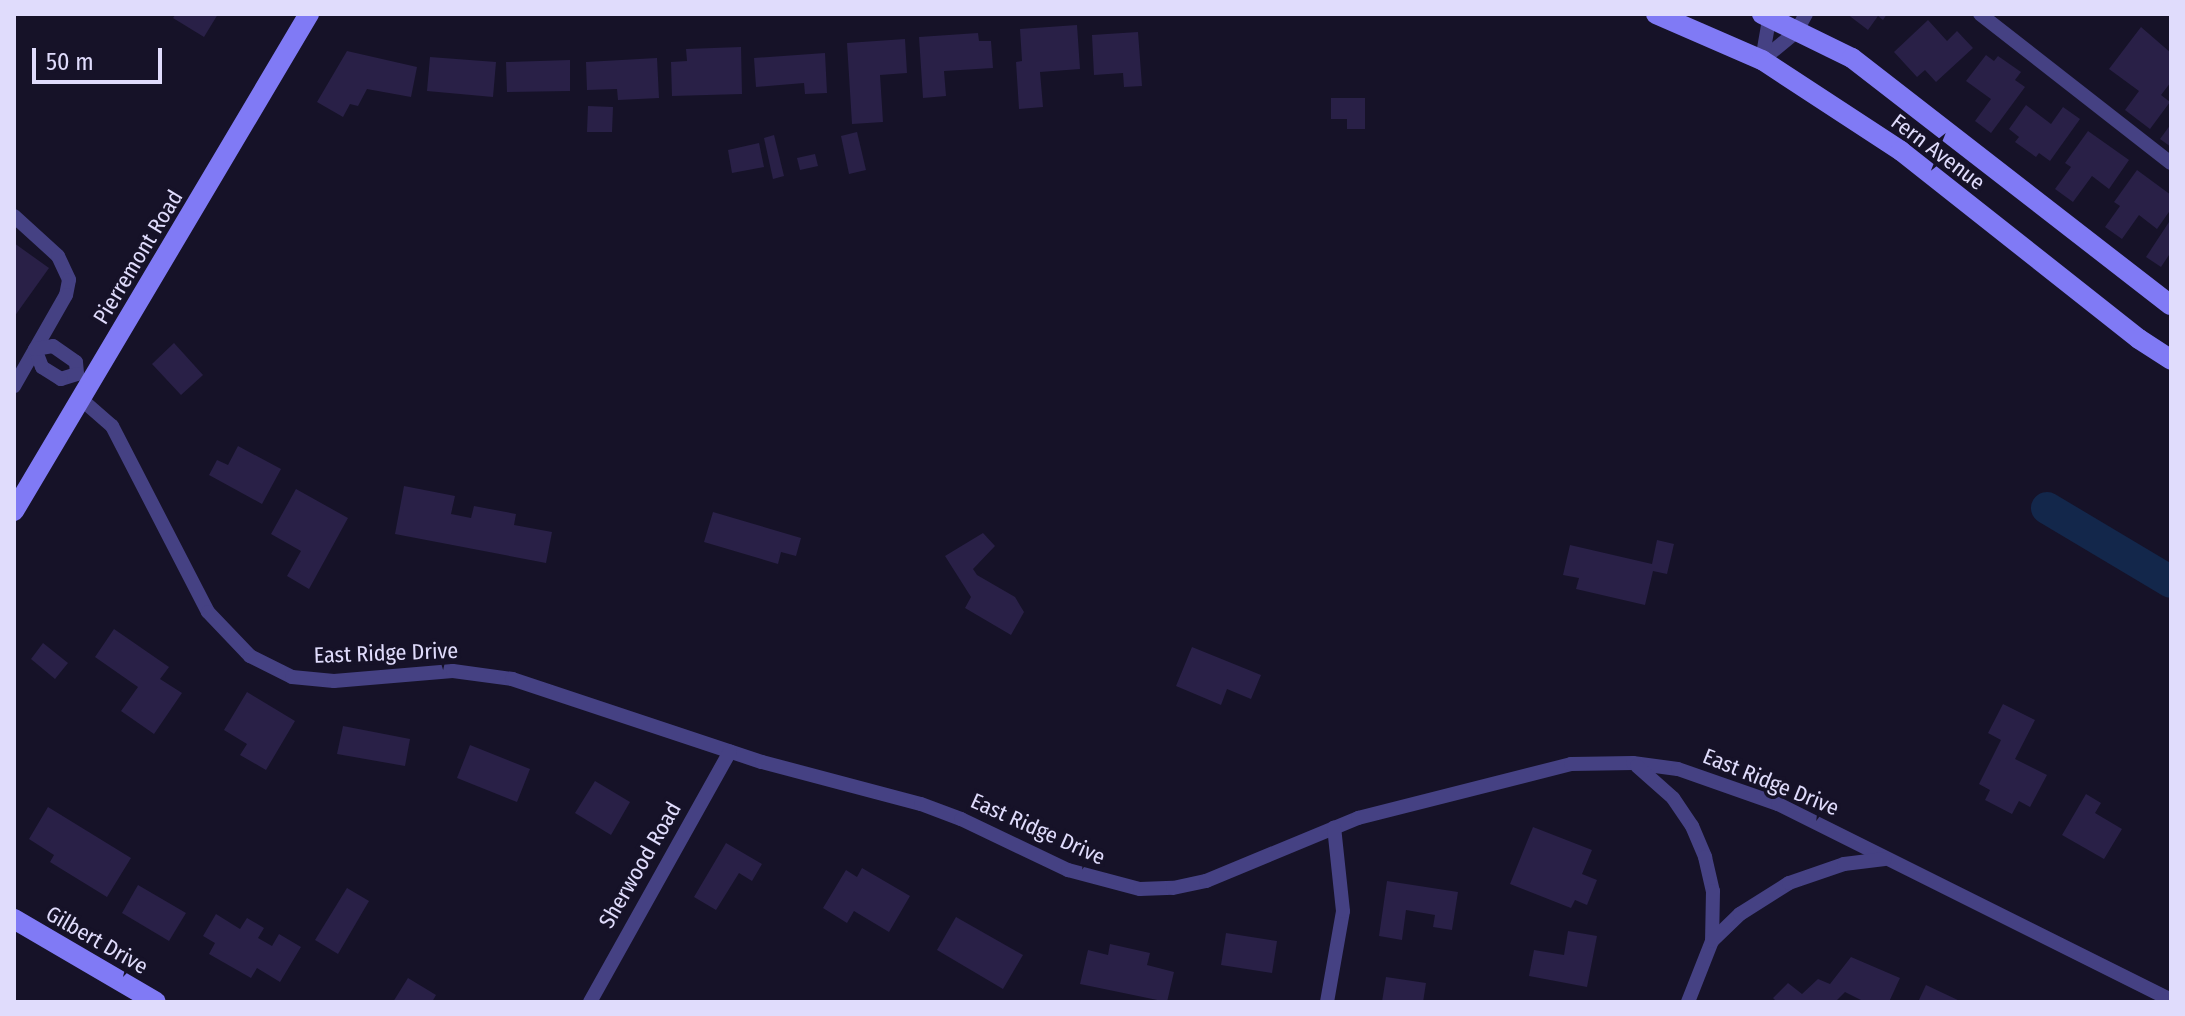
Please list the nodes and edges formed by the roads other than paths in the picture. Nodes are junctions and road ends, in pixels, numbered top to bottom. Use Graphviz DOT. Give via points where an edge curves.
graph roads {
  1 [pos="1656,14"];
  2 [pos="1980,14"];
  3 [pos="1767,15"];
  4 [pos="304,18"];
  5 [pos="1801,23"];
  6 [pos="1762,60"];
  7 [pos="2171,163"];
  8 [pos="14,216"];
  9 [pos="2171,305"];
  10 [pos="35,349"];
  11 [pos="2171,360"];
  12 [pos="83,385"];
  13 [pos="14,386"];
  14 [pos="14,511"];
  15 [pos="730,751"];
  16 [pos="1633,763"];
  17 [pos="1334,827"];
  18 [pos="1886,859"];
  19 [pos="14,919"];
  20 [pos="1712,941"];
  21 [pos="2171,1000"];
  22 [pos="156,1002"];
  23 [pos="590,1002"];
  24 [pos="1327,1002"];
  25 [pos="1688,1002"];
  1 -- 6 [label="street, Fern Avenue"];
  2 -- 7 [label="street"];
  3 -- 5 [label="street, Fern Avenue"];
  3 -- 6 [label="street"];
  4 -- 12 [label="street, Pierremont Road" via="158,270"];
  5 -- 6 [label="street"];
  5 -- 9 [label="street, Fern Avenue"];
  6 -- 11 [label="street, Fern Avenue" via="1901,151"];
  8 -- 10 [label="street" via="68,272 66,295"];
  10 -- 12 [label="street" via="42,367"];
  10 -- 12 [label="street, East Ridge Drive" via="53,346 76,362"];
  10 -- 13 [label="street"];
  12 -- 14 [label="street, Pierremont Road"];
  12 -- 15 [label="street, East Ridge Drive" via="112,426 208,612 266,666 320,682 419,672 473,672 512,679"];
  15 -- 17 [label="street, East Ridge Drive" via="921,804 1068,870 1140,889 1206,881"];
  15 -- 23 [label="street, Sherwood Road"];
  16 -- 17 [label="street, East Ridge Drive" via="1571,764"];
  16 -- 18 [label="street, East Ridge Drive" via="1727,784"];
  16 -- 20 [label="street" via="1673,798 1699,841 1713,891"];
  17 -- 24 [label="street" via="1343,911"];
  18 -- 20 [label="street" via="1844,864 1789,883 1740,914"];
  18 -- 21 [label="street, East Ridge Drive"];
  19 -- 22 [label="street, Gilbert Drive"];
  20 -- 25 [label="street"];
}
